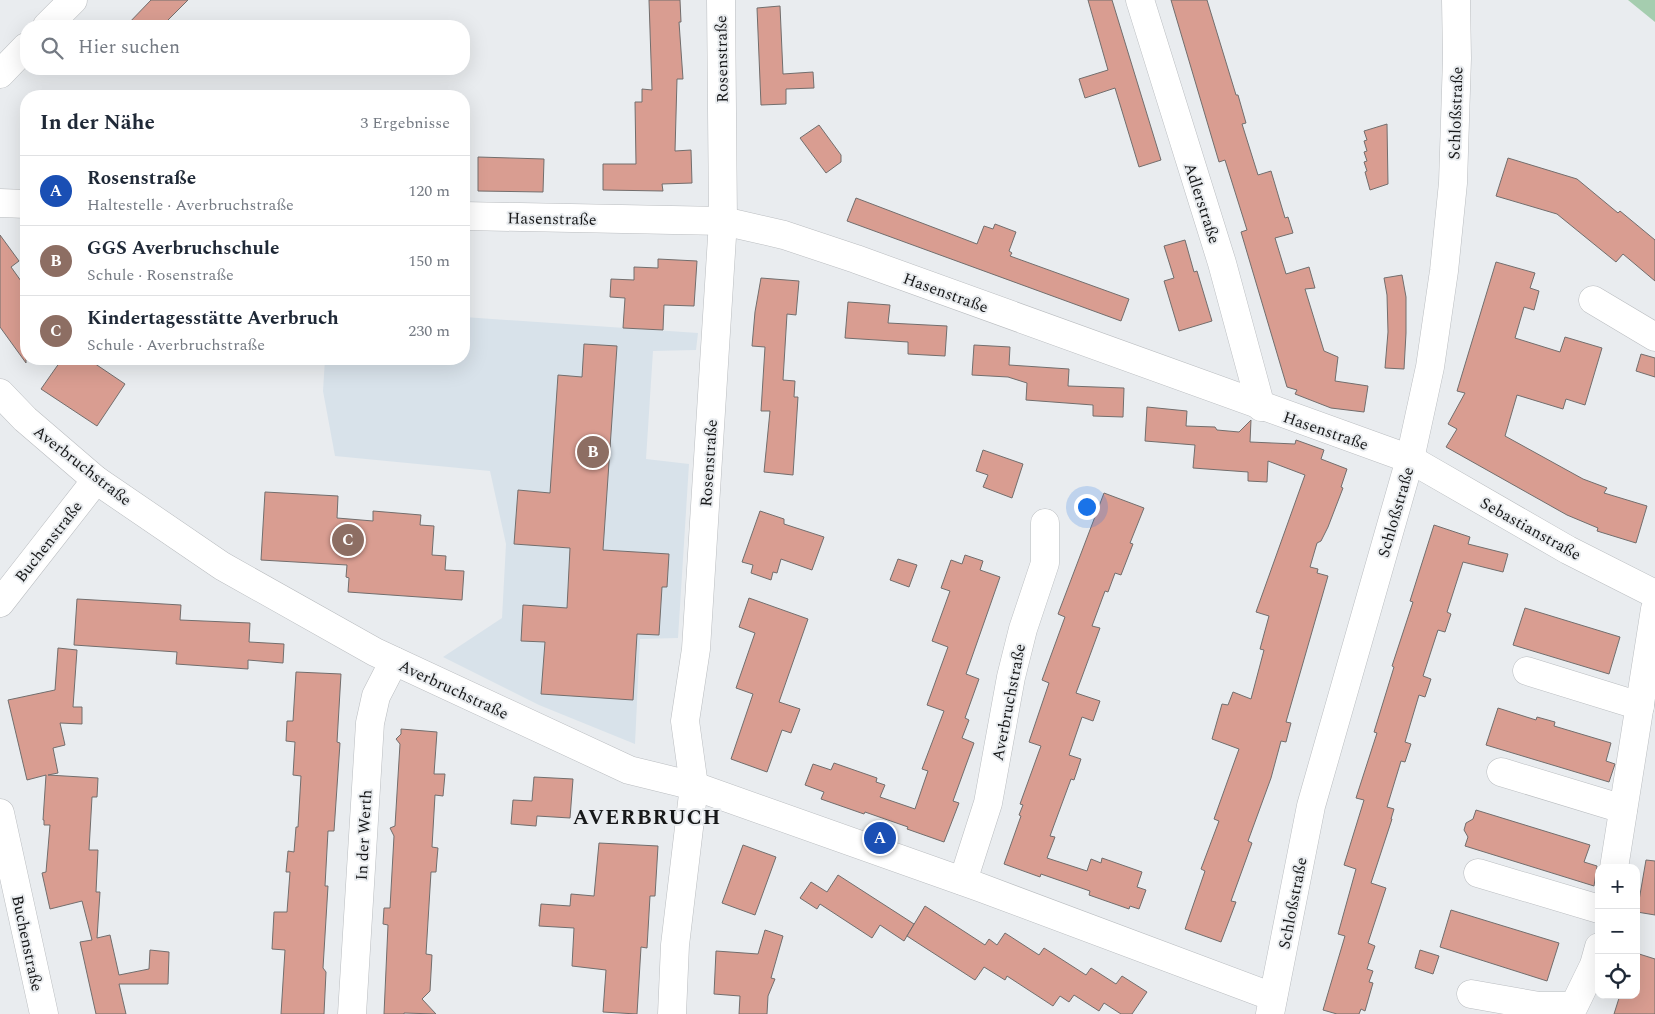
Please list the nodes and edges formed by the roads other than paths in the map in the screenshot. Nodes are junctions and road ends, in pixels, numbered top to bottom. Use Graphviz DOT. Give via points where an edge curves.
graph roads {
  1 [pos="73,0"];
  2 [pos="720,0"];
  3 [pos="1140,0"];
  4 [pos="1456,0"];
  5 [pos="53,20"];
  6 [pos="20,53"];
  7 [pos="0,74"];
  8 [pos="0,203"];
  9 [pos="20,204"];
  10 [pos="470,216"];
  11 [pos="723,221"];
  12 [pos="1593,300"];
  13 [pos="1655,336"];
  14 [pos="0,393"];
  15 [pos="1262,407"];
  16 [pos="1410,459"];
  17 [pos="96,480"];
  18 [pos="1045,522"];
  19 [pos="1655,594"];
  20 [pos="0,603"];
  21 [pos="1655,609"];
  22 [pos="394,661"];
  23 [pos="1527,671"];
  24 [pos="1640,706"];
  25 [pos="1500,772"];
  26 [pos="694,786"];
  27 [pos="1623,809"];
  28 [pos="0,813"];
  29 [pos="1615,864"];
  30 [pos="1478,873"];
  31 [pos="963,881"];
  32 [pos="1595,908"];
  33 [pos="1597,954"];
  34 [pos="1471,994"];
  35 [pos="1272,1006"];
  36 [pos="44,1014"];
  37 [pos="352,1014"];
  38 [pos="672,1014"];
  1 -- 5 [label="street"];
  2 -- 11 [label="street, Rosenstraße"];
  3 -- 15 [label="street, Adlerstraße" via="1222,263"];
  4 -- 16 [label="street, Schloßstraße" via="1453,183 1430,367"];
  6 -- 7 [label="street"];
  8 -- 9 [label="street"];
  10 -- 11 [label="street, Hasenstraße"];
  11 -- 15 [label="street, Hasenstraße" via="784,235 847,256"];
  11 -- 26 [label="street, Rosenstraße" via="696,649 685,721"];
  12 -- 13 [label="street"];
  14 -- 17 [label="street, Averbruchstraße"];
  15 -- 16 [label="street, Hasenstraße"];
  16 -- 19 [label="street, Sebastianstraße" via="1568,550"];
  16 -- 35 [label="street, Schloßstraße" via="1311,806"];
  17 -- 20 [label="street, Buchenstraße"];
  17 -- 22 [label="street, Averbruchstraße" via="222,566"];
  18 -- 31 [label="street, Averbruchstraße" via="1045,563 1023,629 988,803"];
  21 -- 24 [label="street"];
  22 -- 26 [label="street, Averbruchstraße" via="629,770"];
  22 -- 37 [label="street, In der Werth" via="376,696 370,723"];
  23 -- 24 [label="street"];
  24 -- 27 [label="street"];
  25 -- 27 [label="street"];
  26 -- 31 [label="street, Averbruchstraße"];
  26 -- 38 [label="street, Rosenstraße" via="675,945"];
  27 -- 29 [label="street"];
  28 -- 36 [label="street, Buchenstraße"];
  30 -- 32 [label="street"];
  31 -- 35 [label="street, Averbruchstraße"];
  33 -- 34 [label="street" via="1574,1006 1539,1006"];
}
